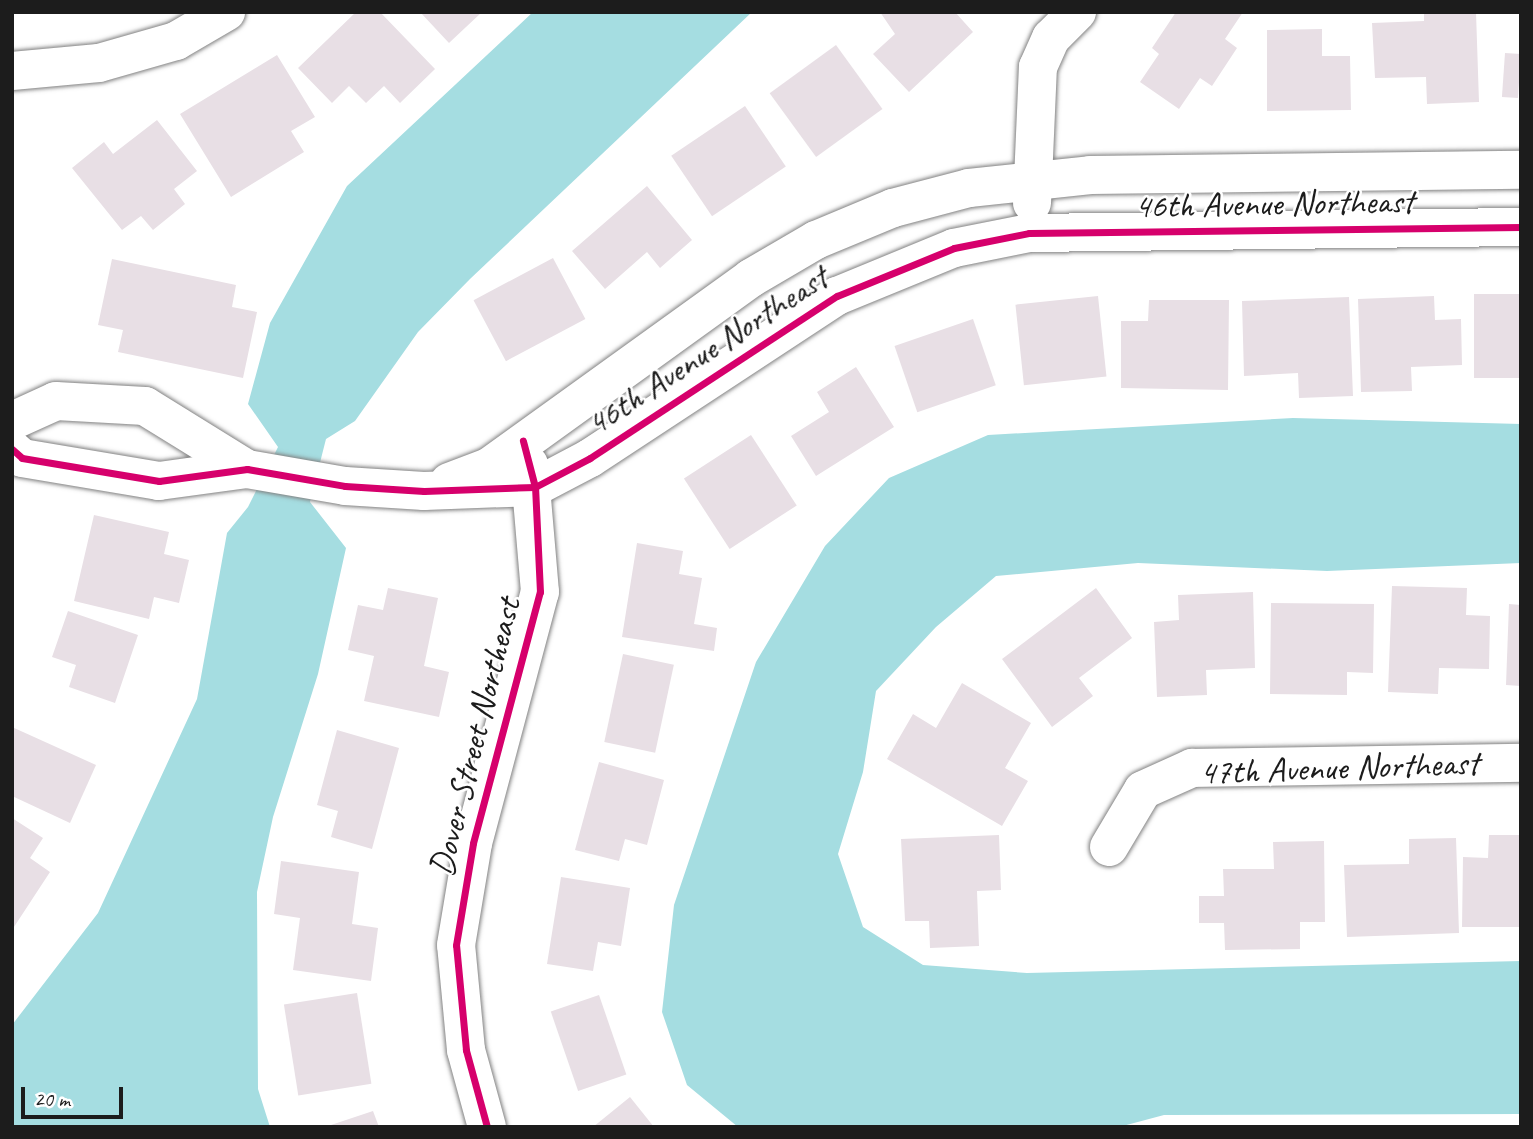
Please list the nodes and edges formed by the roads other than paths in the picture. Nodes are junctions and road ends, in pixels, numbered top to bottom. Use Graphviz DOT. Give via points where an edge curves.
graph roads {
  1 [pos="226,12"];
  2 [pos="1077,12"];
  3 [pos="12,71"];
  4 [pos="1521,170"];
  5 [pos="1034,178"];
  6 [pos="1521,227"];
  7 [pos="1030,233"];
  8 [pos="12,421"];
  9 [pos="523,441"];
  10 [pos="12,449"];
  11 [pos="247,469"];
  12 [pos="535,487"];
  13 [pos="424,491"];
  14 [pos="1521,762"];
  15 [pos="1109,847"];
  16 [pos="487,1127"];
  1 -- 3 [label="street" via="176,41 125,55"];
  2 -- 5 [label="street" via="1051,38 1038,67"];
  4 -- 5 [label="street, 46th Avenue Northeast"];
  5 -- 7 [label="street"];
  5 -- 9 [label="street, 46th Avenue Northeast" via="970,187 893,208 816,240 751,278"];
  6 -- 7 [label="street, 46th Avenue Northeast"];
  7 -- 12 [label="street, 46th Avenue Northeast" via="954,248 837,296 601,451"];
  8 -- 11 [label="street, 46th Avenue Northeast" via="56,401 145,406"];
  9 -- 12 [label="street, Dover Street Northeast"];
  9 -- 13 [label="street, 46th Avenue Northeast" via="489,467"];
  10 -- 11 [label="street, 46th Avenue Northeast" via="22,458 122,479 159,481"];
  11 -- 13 [label="street, 46th Avenue Northeast" via="345,486"];
  12 -- 13 [label="street, 46th Avenue Northeast"];
  12 -- 16 [label="street, Dover Street Northeast" via="540,592 473,843 457,931 466,1050"];
  14 -- 15 [label="street, 47th Avenue Northeast" via="1192,768 1143,790"];
}
